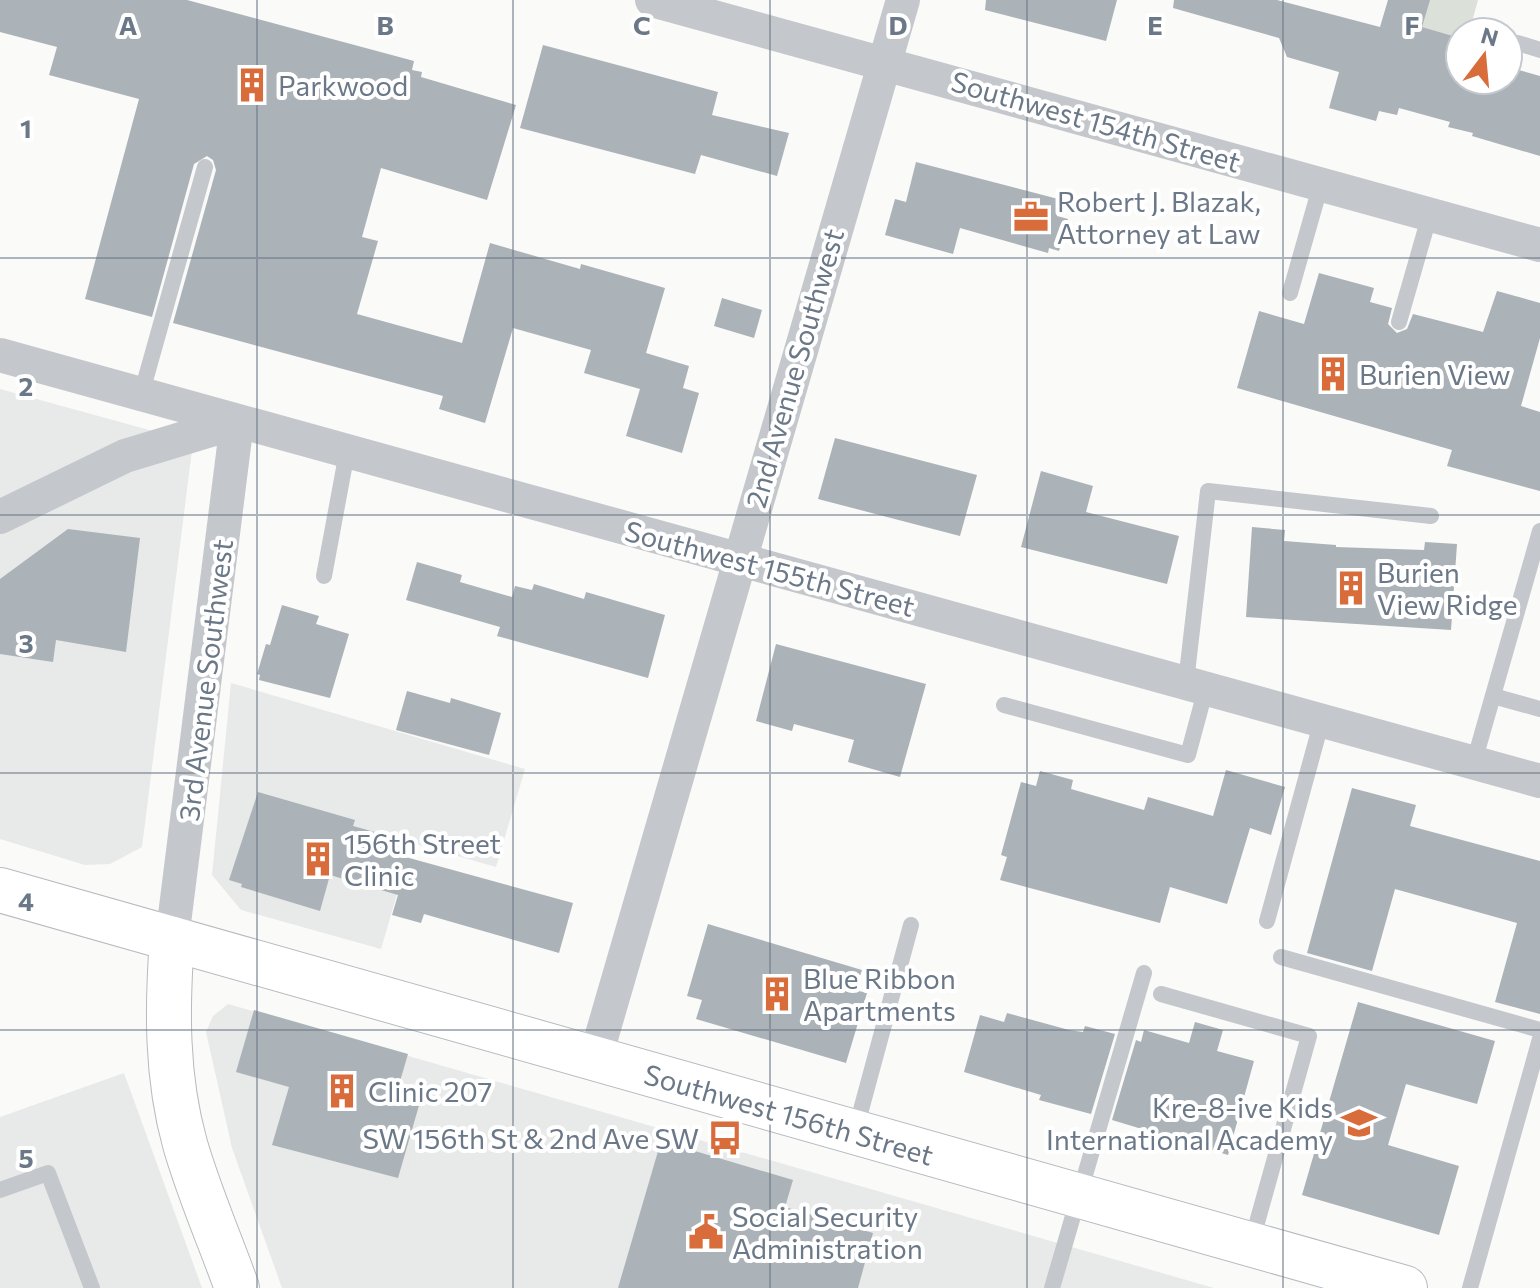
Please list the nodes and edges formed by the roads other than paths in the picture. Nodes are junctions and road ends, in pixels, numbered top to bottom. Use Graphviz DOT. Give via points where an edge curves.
graph roads {
  1 [pos="652,0"];
  2 [pos="903,0"];
  3 [pos="884,62"];
  4 [pos="205,167"];
  5 [pos="1321,184"];
  6 [pos="1430,214"];
  7 [pos="1540,245"];
  8 [pos="1290,293"];
  9 [pos="1399,322"];
  10 [pos="0,355"];
  11 [pos="141,395"];
  12 [pos="237,422"];
  13 [pos="347,452"];
  14 [pos="1431,516"];
  15 [pos="0,517"];
  16 [pos="1540,531"];
  17 [pos="738,559"];
  18 [pos="324,576"];
  19 [pos="1196,685"];
  20 [pos="1493,696"];
  21 [pos="1004,705"];
  22 [pos="1540,709"];
  23 [pos="1322,720"];
  24 [pos="1474,762"];
  25 [pos="1540,781"];
  26 [pos="0,890"];
  27 [pos="1267,921"];
  28 [pos="911,925"];
  29 [pos="172,939"];
  30 [pos="1281,957"];
  31 [pos="1144,973"];
  32 [pos="1161,994"];
  33 [pos="1540,1030"];
  34 [pos="1540,1039"];
  35 [pos="595,1059"];
  36 [pos="854,1132"];
  37 [pos="0,1190"];
  38 [pos="1079,1195"];
  39 [pos="1251,1244"];
  40 [pos="1323,1277"];
  41 [pos="92,1288"];
  42 [pos="237,1288"];
  43 [pos="1052,1288"];
  44 [pos="1405,1288"];
  45 [pos="1470,1288"];
  1 -- 3 [label="street, Southwest 154th Street"];
  2 -- 3 [label="street, 2nd Avenue Southwest"];
  3 -- 5 [label="street, Southwest 154th Street"];
  3 -- 17 [label="street, 2nd Avenue Southwest"];
  4 -- 11 [label="lane"];
  5 -- 6 [label="street, Southwest 154th Street"];
  5 -- 8 [label="lane"];
  6 -- 7 [label="street, Southwest 154th Street"];
  6 -- 9 [label="lane"];
  10 -- 11 [label="street, Southwest 155th Street"];
  11 -- 12 [label="street, Southwest 155th Street"];
  12 -- 13 [label="street, Southwest 155th Street"];
  12 -- 15 [label="street" via="125,456"];
  12 -- 29 [label="street, 3rd Avenue Southwest"];
  13 -- 17 [label="street, Southwest 155th Street"];
  13 -- 18 [label="lane"];
  14 -- 19 [label="lane" via="1208,491"];
  16 -- 20 [label="lane"];
  17 -- 19 [label="street, Southwest 155th Street"];
  17 -- 35 [label="street, 2nd Avenue Southwest"];
  19 -- 21 [label="lane" via="1188,755"];
  19 -- 23 [label="street, Southwest 155th Street"];
  20 -- 22 [label="lane"];
  20 -- 24 [label="lane"];
  23 -- 24 [label="street, Southwest 155th Street"];
  23 -- 27 [label="lane"];
  24 -- 25 [label="street, Southwest 155th Street"];
  26 -- 29 [label="main road, Southwest 156th Street"];
  28 -- 36 [label="lane"];
  29 -- 35 [label="main road, Southwest 156th Street"];
  29 -- 42 [label="main road" via="167,999 175,1094 185,1144"];
  30 -- 33 [label="lane"];
  31 -- 38 [label="lane"];
  32 -- 39 [label="lane" via="1309,1036"];
  34 -- 45 [label="lane"];
  35 -- 36 [label="main road, Southwest 156th Street"];
  36 -- 38 [label="main road, Southwest 156th Street"];
  37 -- 41 [label="lane" via="48,1173"];
  38 -- 39 [label="main road, Southwest 156th Street"];
  38 -- 43 [label="lane"];
  39 -- 40 [label="main road, Southwest 156th Street"];
  40 -- 44 [label="main road, Southwest 156th Street"];
}
